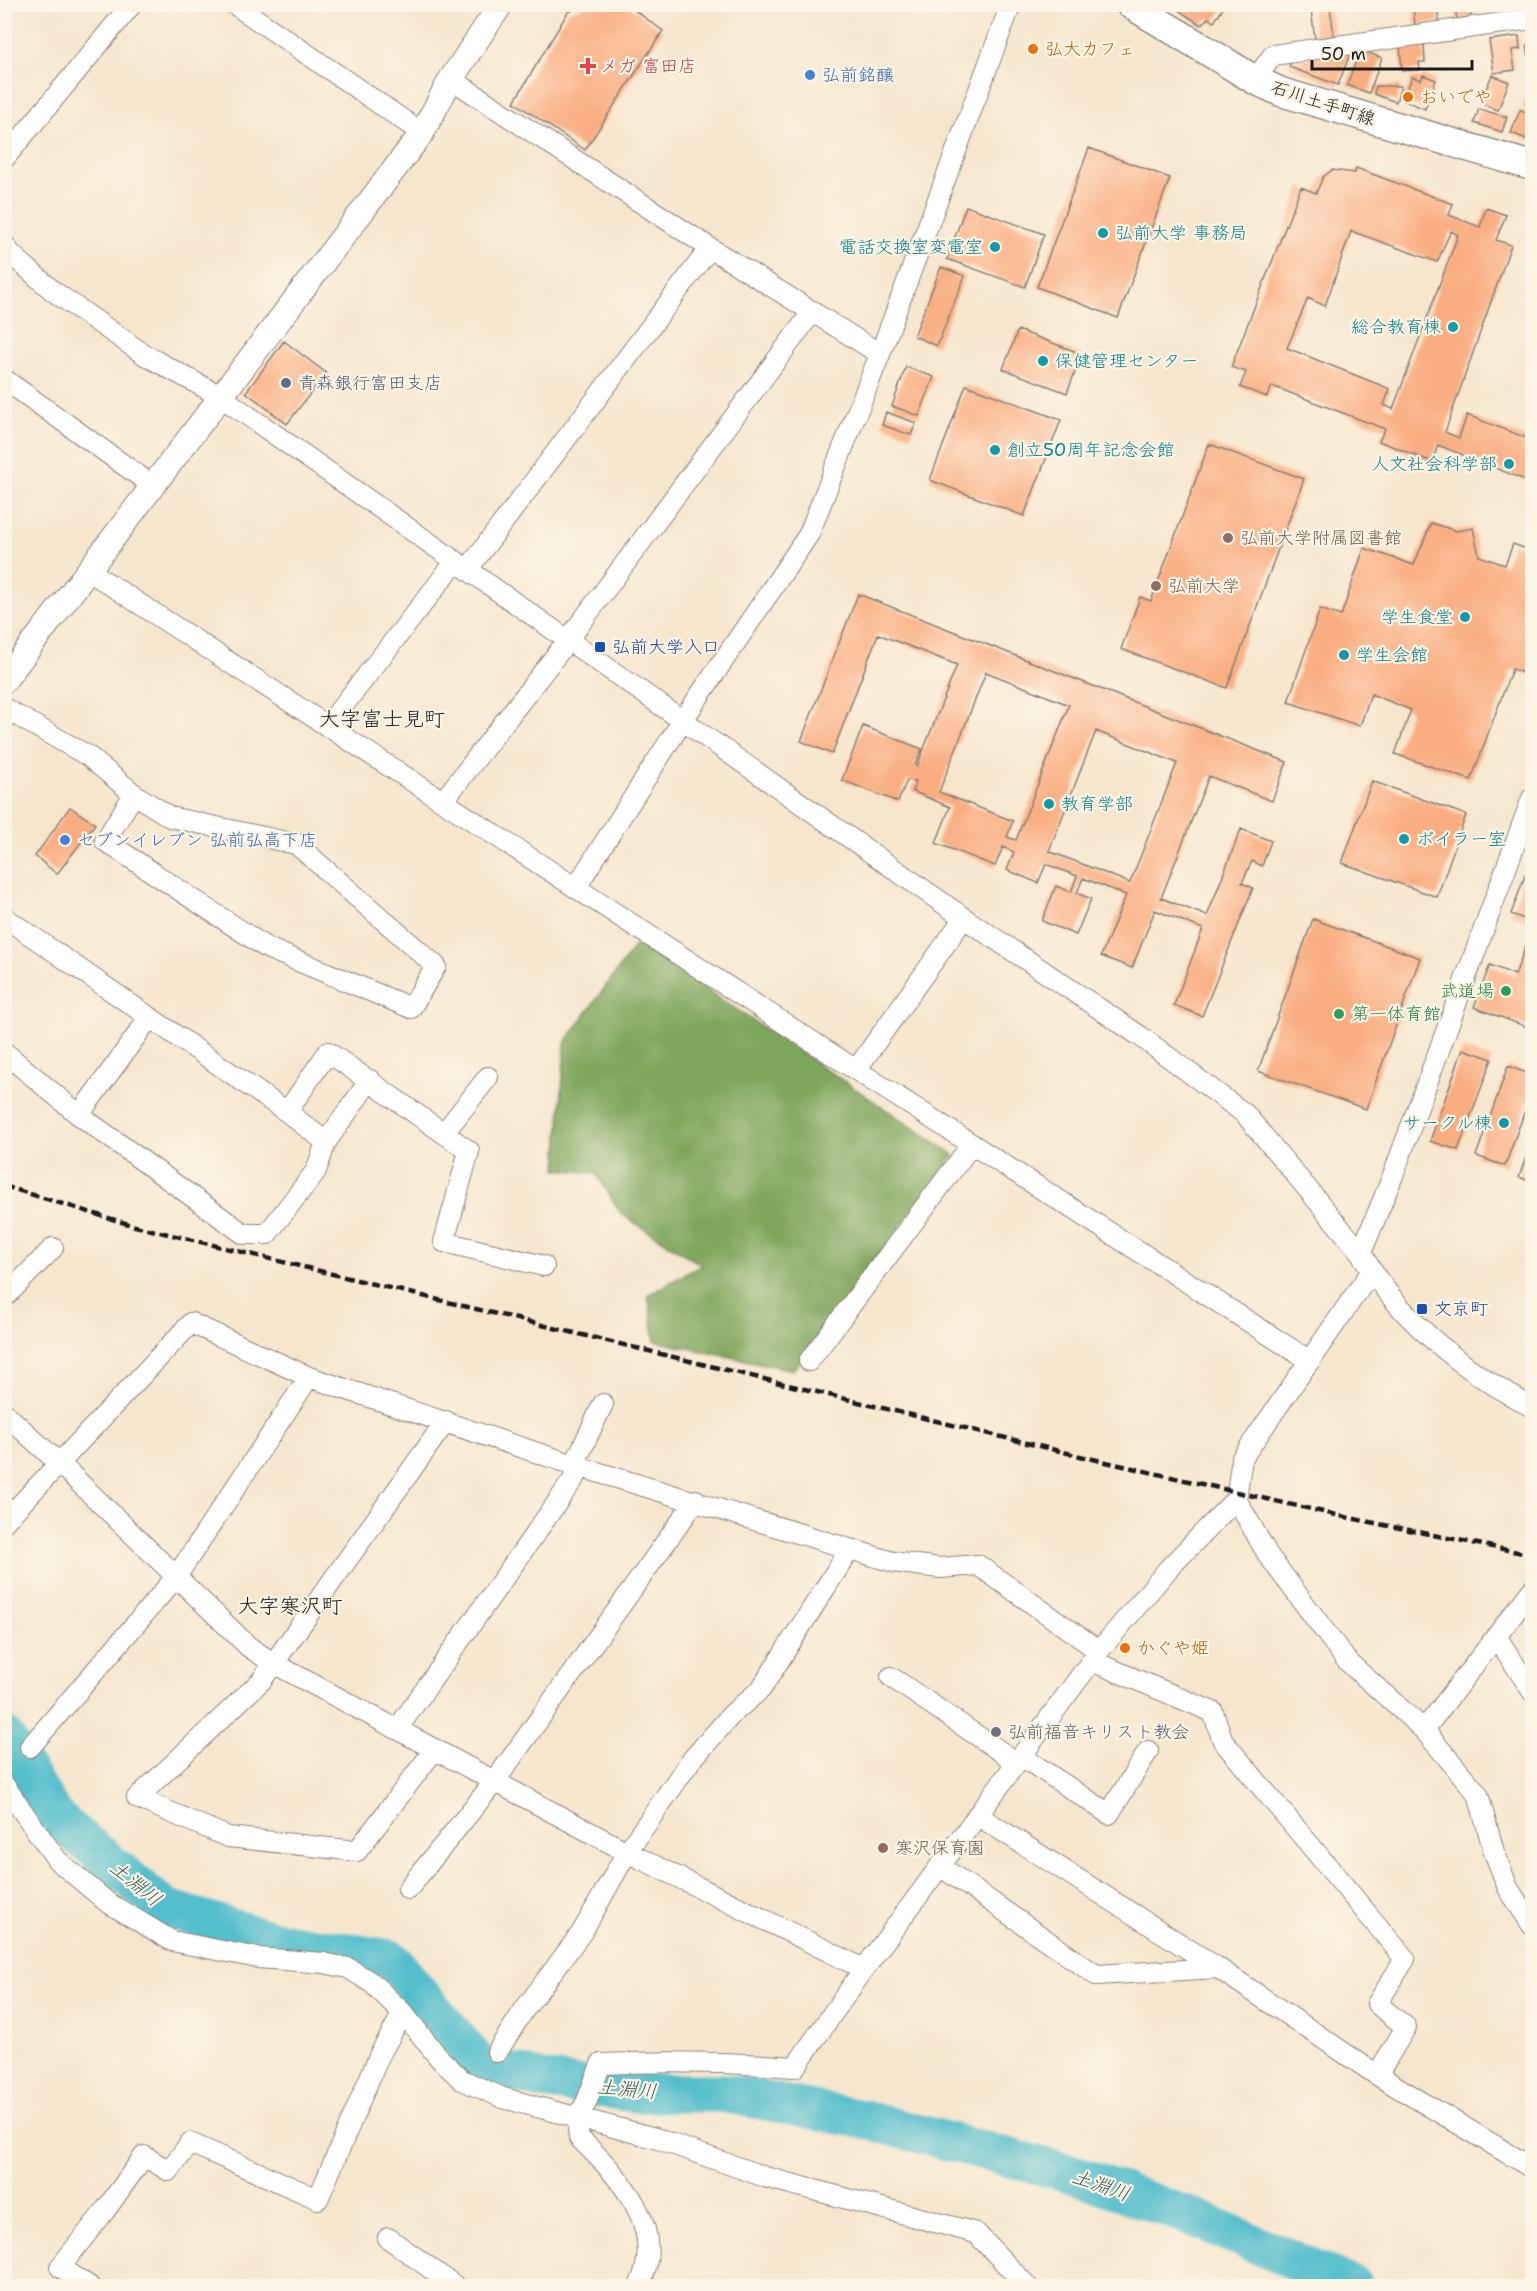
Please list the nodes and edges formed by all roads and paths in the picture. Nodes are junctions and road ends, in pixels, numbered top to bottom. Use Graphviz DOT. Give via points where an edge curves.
graph roads {
  1 [pos="132,4"];
  2 [pos="234,4"];
  3 [pos="501,4"];
  4 [pos="1011,4"];
  5 [pos="1130,4"];
  6 [pos="1533,19"];
  7 [pos="451,80"];
  8 [pos="1255,80"];
  9 [pos="422,133"];
  10 [pos="4,159"];
  11 [pos="1533,166"];
  12 [pos="710,248"];
  13 [pos="7,253"];
  14 [pos="813,311"];
  15 [pos="880,354"];
  16 [pos="4,379"];
  17 [pos="220,396"];
  18 [pos="153,486"];
  19 [pos="462,565"];
  20 [pos="89,571"];
  21 [pos="568,640"];
  22 [pos="4,681"];
  23 [pos="4,708"];
  24 [pos="683,720"];
  25 [pos="328,725"];
  26 [pos="134,794"];
  27 [pos="1533,798"];
  28 [pos="444,800"];
  29 [pos="576,887"];
  30 [pos="4,917"];
  31 [pos="964,918"];
  32 [pos="150,1017"];
  33 [pos="4,1053"];
  34 [pos="856,1070"];
  35 [pos="488,1077"];
  36 [pos="369,1080"];
  37 [pos="287,1112"];
  38 [pos="79,1115"];
  39 [pos="444,1133"];
  40 [pos="326,1142"];
  41 [pos="972,1144"];
  42 [pos="53,1248"];
  43 [pos="1361,1253"];
  44 [pos="544,1266"];
  45 [pos="1371,1272"];
  46 [pos="4,1298"];
  47 [pos="809,1361"];
  48 [pos="1310,1361"];
  49 [pos="309,1377"];
  50 [pos="603,1404"];
  51 [pos="1533,1407"];
  52 [pos="4,1413"];
  53 [pos="446,1421"];
  54 [pos="60,1464"];
  55 [pos="578,1466"];
  56 [pos="1236,1499"];
  57 [pos="696,1500"];
  58 [pos="4,1522"];
  59 [pos="850,1549"];
  60 [pos="176,1577"];
  61 [pos="1533,1590"];
  62 [pos="1496,1636"];
  63 [pos="1095,1656"];
  64 [pos="273,1663"];
  65 [pos="891,1677"];
  66 [pos="1533,1691"];
  67 [pos="398,1728"];
  68 [pos="1424,1730"];
  69 [pos="30,1748"];
  70 [pos="435,1749"];
  71 [pos="1148,1751"];
  72 [pos="1018,1759"];
  73 [pos="495,1781"];
  74 [pos="4,1785"];
  75 [pos="977,1815"];
  76 [pos="627,1852"];
  77 [pos="940,1866"];
  78 [pos="408,1888"];
  79 [pos="1533,1925"];
  80 [pos="1218,1968"];
  81 [pos="864,1969"];
  82 [pos="403,2013"];
  83 [pos="497,2052"];
  84 [pos="1377,2075"];
  85 [pos="582,2110"];
  86 [pos="1533,2168"];
  87 [pos="388,2238"];
  88 [pos="645,2285"];
  89 [pos="89,2286"];
  90 [pos="455,2286"];
  91 [pos="1027,2286"];
  1 -- 10 [label="street"];
  2 -- 9 [label="street"];
  3 -- 7 [label="street"];
  4 -- 15 [label="street"];
  5 -- 8 [label="main road, 石川土手町線"];
  6 -- 8 [label="street" via="1273,55"];
  7 -- 9 [label="street"];
  7 -- 12 [label="street"];
  8 -- 11 [label="main road, 石川土手町線" via="1281,92"];
  9 -- 17 [label="street"];
  12 -- 14 [label="street"];
  12 -- 19 [label="street"];
  13 -- 17 [label="street" via="53,291 145,355"];
  14 -- 15 [label="street"];
  14 -- 21 [label="street"];
  15 -- 24 [label="street" via="809,534"];
  16 -- 18 [label="street"];
  17 -- 18 [label="street"];
  17 -- 19 [label="street"];
  18 -- 20 [label="street"];
  19 -- 21 [label="street"];
  19 -- 25 [label="street"];
  20 -- 22 [label="street"];
  20 -- 25 [label="street"];
  21 -- 24 [label="street"];
  21 -- 28 [label="street"];
  23 -- 26 [label="street" via="88,756"];
  24 -- 29 [label="street"];
  24 -- 31 [label="street"];
  25 -- 28 [label="street"];
  26 -- 26 [label="street" via="105,842 267,948 411,1008 436,966 296,844 170,817"];
  27 -- 43 [label="street"];
  28 -- 29 [label="street"];
  29 -- 34 [label="street"];
  30 -- 32 [label="street"];
  31 -- 34 [label="street"];
  31 -- 43 [label="street" via="1140,1036 1245,1114"];
  32 -- 37 [label="street"];
  32 -- 38 [label="street"];
  33 -- 38 [label="street"];
  34 -- 41 [label="street"];
  35 -- 39 [label="street"];
  36 -- 37 [label="street" via="328,1052"];
  36 -- 39 [label="street"];
  36 -- 40 [label="street"];
  37 -- 40 [label="street"];
  38 -- 40 [label="street" via="244,1234 267,1234 316,1171"];
  39 -- 44 [label="street" via="469,1151 444,1242"];
  41 -- 47 [label="street"];
  41 -- 48 [label="street"];
  42 -- 46 [label="street"];
  43 -- 45 [label="street"];
  45 -- 48 [label="street"];
  45 -- 51 [label="street" via="1424,1330 1500,1390"];
  48 -- 56 [label="street" via="1242,1458"];
  49 -- 53 [label="street"];
  49 -- 54 [label="street" via="191,1323"];
  49 -- 60 [label="street"];
  50 -- 55 [label="street"];
  52 -- 54 [label="street"];
  53 -- 55 [label="street"];
  53 -- 64 [label="street"];
  54 -- 58 [label="street"];
  54 -- 60 [label="street"];
  55 -- 57 [label="street"];
  55 -- 67 [label="street"];
  56 -- 63 [label="street" via="1169,1568"];
  56 -- 68 [label="street" via="1268,1555 1347,1660"];
  57 -- 59 [label="street"];
  57 -- 73 [label="street"];
  59 -- 63 [label="street" via="893,1562 939,1568 978,1565"];
  59 -- 76 [label="street" via="760,1689 689,1763"];
  60 -- 64 [label="street" via="249,1647"];
  60 -- 69 [label="street"];
  61 -- 62 [label="street"];
  62 -- 66 [label="street"];
  62 -- 68 [label="street"];
  63 -- 72 [label="street"];
  63 -- 84 [label="street" via="1213,1712 1223,1742 1405,1959 1377,2004 1406,2028"];
  64 -- 67 [label="street"];
  64 -- 70 [label="street" via="261,1682 137,1798 228,1837 357,1851"];
  65 -- 72 [label="street"];
  67 -- 70 [label="street"];
  68 -- 79 [label="street" via="1478,1794 1508,1888"];
  70 -- 73 [label="street"];
  71 -- 72 [label="street" via="1109,1814"];
  72 -- 75 [label="street"];
  73 -- 76 [label="street"];
  73 -- 78 [label="street"];
  74 -- 82 [label="street" via="57,1860 107,1902 172,1941 258,1959 348,1968 372,1983"];
  75 -- 77 [label="street"];
  75 -- 80 [label="street"];
  76 -- 81 [label="street"];
  76 -- 83 [label="street" via="582,1932"];
  77 -- 80 [label="street" via="1096,1975"];
  77 -- 81 [label="street"];
  80 -- 84 [label="street"];
  81 -- 85 [label="street" via="795,2067 678,2061 602,2064"];
  82 -- 85 [label="street" via="440,2060 462,2080 502,2098"];
  82 -- 89 [label="street" via="380,2054 318,2199 190,2143 169,2170 144,2156 60,2267"];
  84 -- 86 [label="street"];
  85 -- 88 [label="street" via="579,2138 612,2169 640,2211 649,2249"];
  85 -- 91 [label="street" via="765,2177 976,2233"];
  87 -- 90 [label="street"];
}
